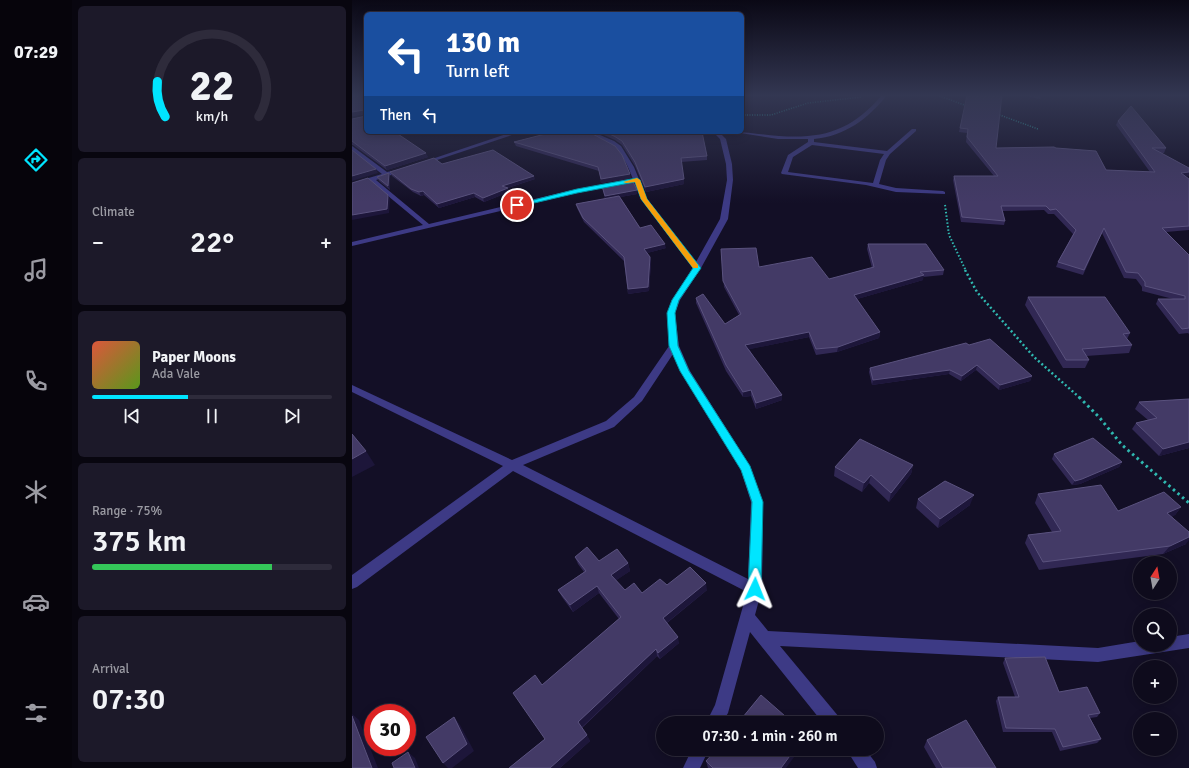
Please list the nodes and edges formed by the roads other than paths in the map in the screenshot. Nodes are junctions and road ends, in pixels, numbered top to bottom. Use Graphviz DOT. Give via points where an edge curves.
graph roads {
  1 [pos="841,131"];
  2 [pos="913,131"];
  3 [pos="744,133"];
  4 [pos="512,134"];
  5 [pos="593,134"];
  6 [pos="718,134"];
  7 [pos="811,140"];
  8 [pos="352,148"];
  9 [pos="888,153"];
  10 [pos="386,174"];
  11 [pos="371,179"];
  12 [pos="637,180"];
  13 [pos="352,185"];
  14 [pos="876,185"];
  15 [pos="943,193"];
  16 [pos="428,226"];
  17 [pos="352,244"];
  18 [pos="697,268"];
  19 [pos="674,346"];
  20 [pos="352,388"];
  21 [pos="512,465"];
  22 [pos="352,583"];
  23 [pos="755,589"];
  24 [pos="748,618"];
  25 [pos="764,638"];
  26 [pos="1189,641"];
  27 [pos="1177,643"];
  28 [pos="1133,650"];
  29 [pos="718,716"];
  30 [pos="827,716"];
  31 [pos="698,756"];
  32 [pos="860,756"];
  33 [pos="692,768"];
  34 [pos="869,768"];
  1 -- 7 [label="street"];
  2 -- 9 [label="street"];
  3 -- 7 [label="street"];
  4 -- 10 [label="street"];
  5 -- 12 [label="street" via="619,147"];
  6 -- 18 [label="street" via="723,140 729,164 724,219"];
  7 -- 9 [label="street"];
  7 -- 14 [label="street" via="790,156 784,173"];
  8 -- 10 [label="street"];
  9 -- 14 [label="street" via="882,160"];
  10 -- 11 [label="street"];
  11 -- 13 [label="street"];
  11 -- 16 [label="street"];
  12 -- 16 [label="street" via="577,191"];
  12 -- 18 [label="street" via="644,199"];
  14 -- 15 [label="street" via="896,190"];
  16 -- 17 [label="street"];
  18 -- 19 [label="street" via="676,300 671,313"];
  19 -- 21 [label="street" via="638,399 610,424"];
  19 -- 23 [label="street" via="685,371 746,469 757,502"];
  20 -- 21 [label="street"];
  21 -- 22 [label="street"];
  21 -- 23 [label="street"];
  23 -- 24 [label="street"];
  24 -- 25 [label="street"];
  24 -- 29 [label="street"];
  25 -- 28 [label="street" via="1098,655"];
  25 -- 30 [label="street"];
  26 -- 27 [label="street"];
  31 -- 33 [label="street"];
  32 -- 34 [label="street"];
}
